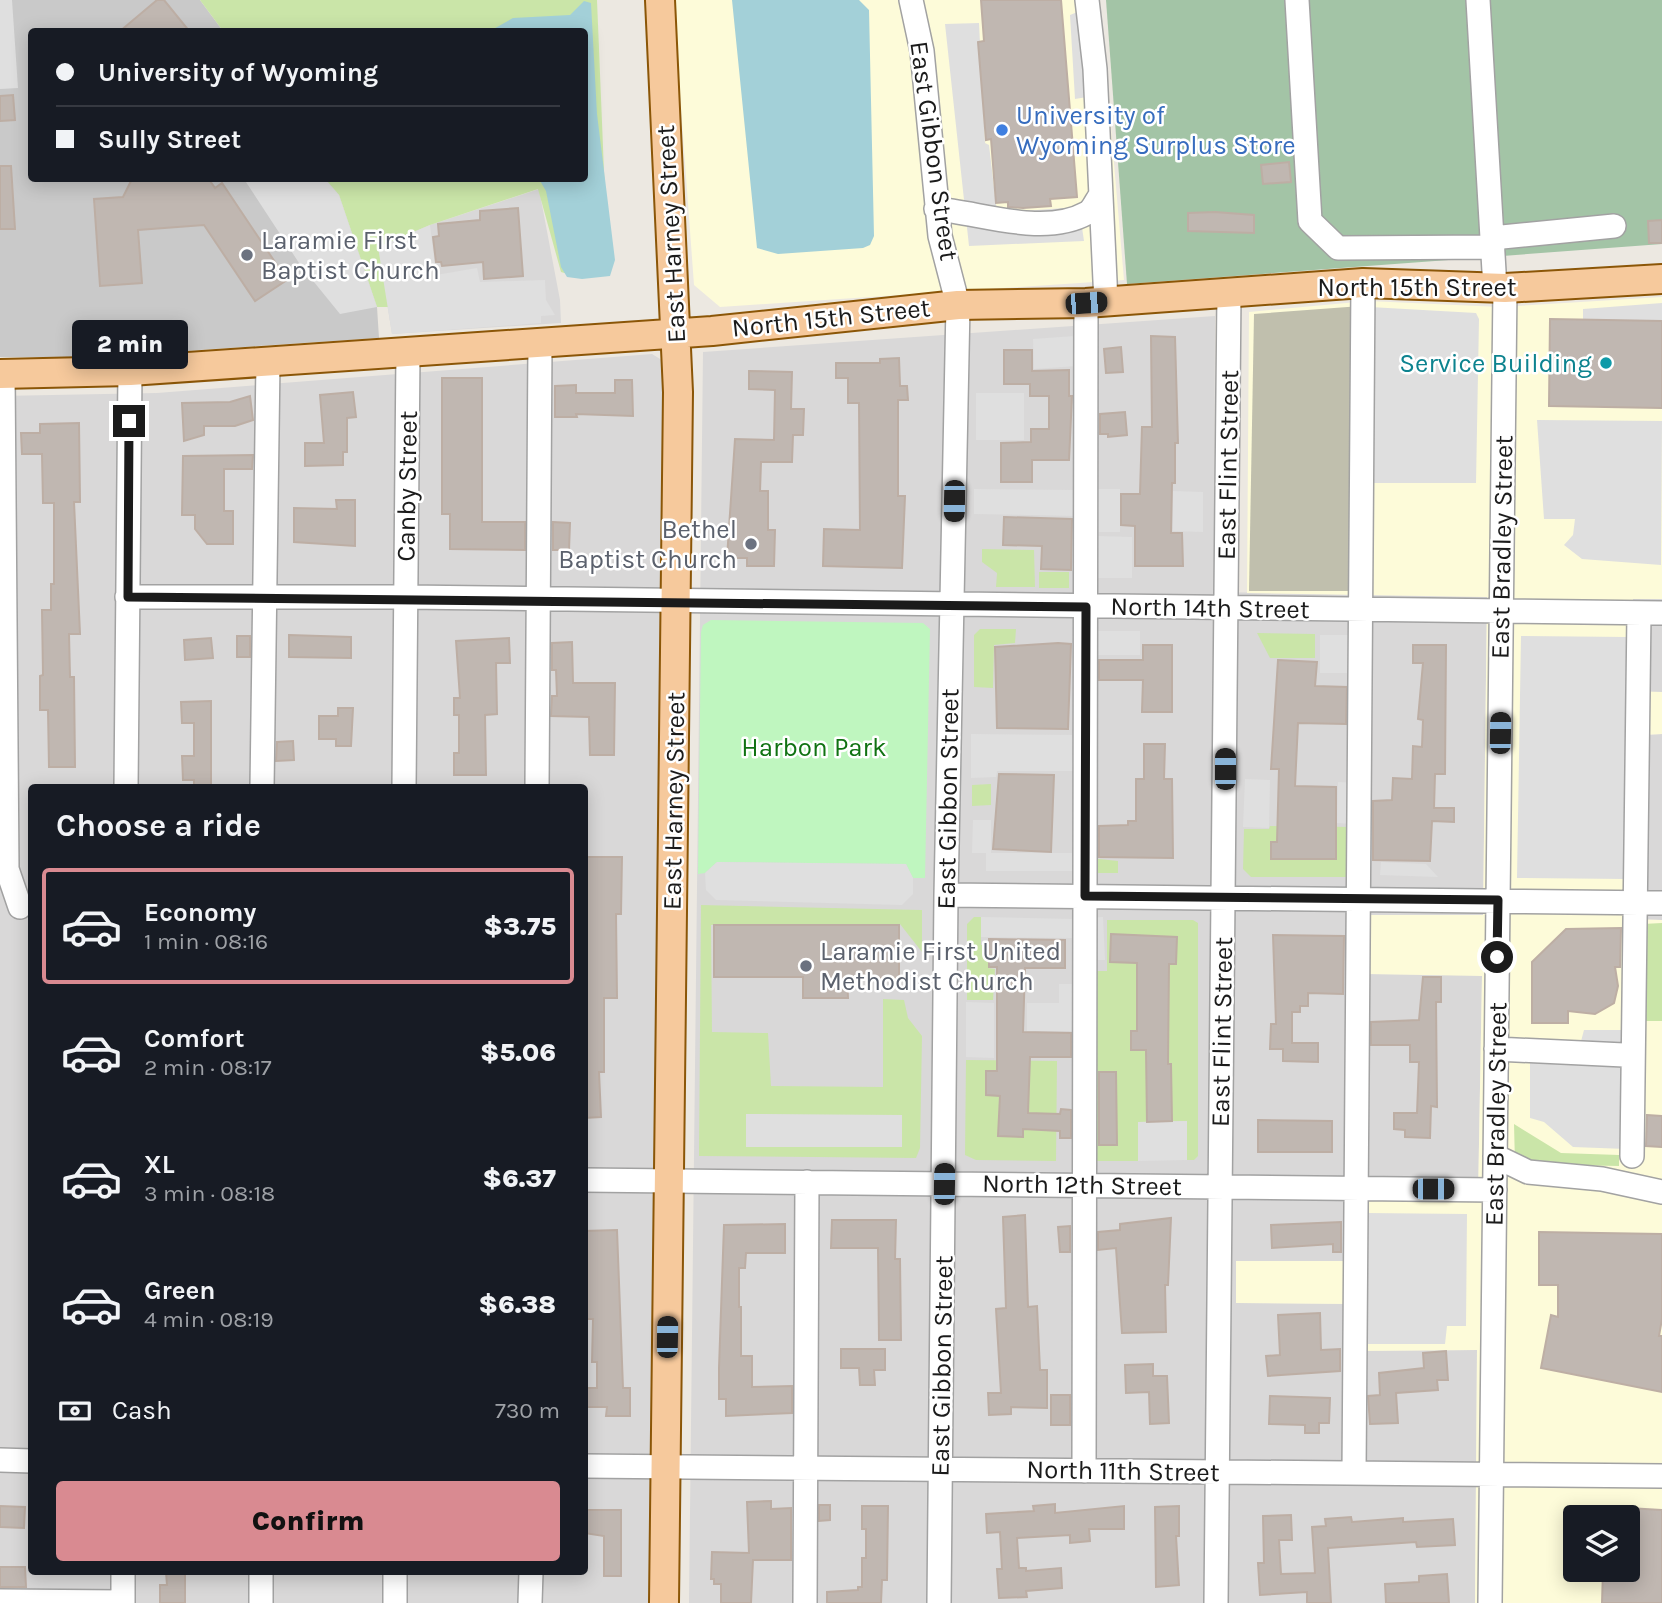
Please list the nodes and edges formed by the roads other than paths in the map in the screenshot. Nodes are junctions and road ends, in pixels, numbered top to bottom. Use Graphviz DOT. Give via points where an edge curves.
graph roads {
  1 [pos="660,0"];
  2 [pos="911,0"];
  3 [pos="1087,0"];
  4 [pos="1297,0"];
  5 [pos="1478,0"];
  6 [pos="1100,196"];
  7 [pos="936,209"];
  8 [pos="1614,226"];
  9 [pos="1493,243"];
  10 [pos="1662,279"];
  11 [pos="1363,283"];
  12 [pos="1500,288"];
  13 [pos="1229,293"];
  14 [pos="1096,302"];
  15 [pos="958,305"];
  16 [pos="676,334"];
  17 [pos="540,343"];
  18 [pos="408,353"];
  19 [pos="268,362"];
  20 [pos="130,371"];
  21 [pos="2,374"];
  22 [pos="266,596"];
  23 [pos="128,597"];
  24 [pos="406,597"];
  25 [pos="538,599"];
  26 [pos="676,602"];
  27 [pos="951,605"];
  28 [pos="1086,607"];
  29 [pos="1226,609"];
  30 [pos="1363,611"];
  31 [pos="1502,613"];
  32 [pos="1651,613"];
  33 [pos="126,784"];
  34 [pos="262,784"];
  35 [pos="404,784"];
  36 [pos="537,784"];
  37 [pos="946,895"];
  38 [pos="1085,896"];
  39 [pos="1223,898"];
  40 [pos="1359,900"];
  41 [pos="1498,900"];
  42 [pos="1635,903"];
  43 [pos="1662,903"];
  44 [pos="17,908"];
  45 [pos="1496,1049"];
  46 [pos="1624,1055"];
  47 [pos="1495,1156"];
  48 [pos="1632,1156"];
  49 [pos="588,1180"];
  50 [pos="669,1181"];
  51 [pos="807,1182"];
  52 [pos="944,1184"];
  53 [pos="1085,1185"];
  54 [pos="1221,1187"];
  55 [pos="1354,1188"];
  56 [pos="1494,1189"];
  57 [pos="1662,1192"];
  58 [pos="0,1460"];
  59 [pos="28,1461"];
  60 [pos="588,1466"];
  61 [pos="666,1467"];
  62 [pos="806,1468"];
  63 [pos="941,1469"];
  64 [pos="1084,1471"];
  65 [pos="1218,1472"];
  66 [pos="1354,1473"];
  67 [pos="1491,1475"];
  68 [pos="1662,1476"];
  69 [pos="123,1575"];
  70 [pos="261,1575"];
  71 [pos="396,1575"];
  72 [pos="531,1575"];
  73 [pos="0,1601"];
  74 [pos="122,1603"];
  75 [pos="261,1603"];
  76 [pos="395,1603"];
  77 [pos="530,1603"];
  78 [pos="664,1603"];
  79 [pos="805,1603"];
  80 [pos="939,1603"];
  81 [pos="1216,1603"];
  82 [pos="1490,1603"];
  1 -- 16 [label="main road, East Harney Street"];
  2 -- 7 [label="street, East Gibbon Street" via="922,51"];
  3 -- 6 [label="street"];
  4 -- 9 [label="street" via="1310,221 1338,248"];
  5 -- 9 [label="street, East Bradley Street"];
  6 -- 7 [label="street" via="1089,212 1064,221 1014,223 975,212"];
  6 -- 14 [label="street"];
  7 -- 15 [label="street, East Gibbon Street"];
  8 -- 9 [label="street"];
  9 -- 12 [label="street, East Bradley Street"];
  10 -- 12 [label="main road, North 15th Street"];
  11 -- 12 [label="main road, North 15th Street"];
  11 -- 13 [label="main road, North 15th Street"];
  11 -- 30 [label="street"];
  12 -- 31 [label="street, East Bradley Street"];
  13 -- 14 [label="main road, North 15th Street"];
  13 -- 29 [label="street, East Flint Street"];
  14 -- 15 [label="main road, North 15th Street"];
  14 -- 28 [label="street"];
  15 -- 16 [label="main road, North 15th Street"];
  15 -- 27 [label="street, East Gibbon Street"];
  16 -- 17 [label="main road, North 15th Street"];
  16 -- 26 [label="main road, East Harney Street"];
  17 -- 18 [label="main road, North 15th Street"];
  17 -- 25 [label="street"];
  18 -- 19 [label="main road, North 15th Street"];
  18 -- 24 [label="street, Canby Street"];
  19 -- 20 [label="main road, North 15th Street"];
  19 -- 22 [label="street"];
  20 -- 21 [label="main road, North 15th Street"];
  20 -- 23 [label="street"];
  21 -- 44 [label="street" via="6,869"];
  22 -- 23 [label="street, North 14th Street"];
  22 -- 24 [label="street, North 14th Street"];
  22 -- 34 [label="street"];
  23 -- 33 [label="street"];
  24 -- 25 [label="street, North 14th Street"];
  24 -- 35 [label="street, Canby Street"];
  25 -- 26 [label="street, North 14th Street"];
  25 -- 36 [label="street"];
  26 -- 27 [label="street, North 14th Street"];
  26 -- 50 [label="main road, East Harney Street"];
  27 -- 28 [label="street, North 14th Street"];
  27 -- 37 [label="street, East Gibbon Street"];
  28 -- 29 [label="street, North 14th Street"];
  28 -- 38 [label="street"];
  29 -- 30 [label="street, North 14th Street"];
  29 -- 39 [label="street, East Flint Street"];
  30 -- 31 [label="street, North 14th Street"];
  30 -- 40 [label="street"];
  31 -- 32 [label="street, North 14th Street"];
  31 -- 41 [label="street, East Bradley Street"];
  32 -- 42 [label="street"];
  37 -- 38 [label="street"];
  37 -- 52 [label="street, East Gibbon Street"];
  38 -- 39 [label="street"];
  38 -- 53 [label="street"];
  39 -- 40 [label="street"];
  39 -- 54 [label="street, East Flint Street"];
  40 -- 41 [label="street"];
  40 -- 55 [label="street"];
  41 -- 42 [label="street"];
  41 -- 45 [label="street, East Bradley Street"];
  42 -- 43 [label="street"];
  42 -- 48 [label="street"];
  45 -- 46 [label="street"];
  45 -- 47 [label="street, East Bradley Street"];
  47 -- 56 [label="street, East Bradley Street"];
  47 -- 57 [label="street" via="1528,1172 1602,1178"];
  49 -- 50 [label="street, North 12th Street"];
  50 -- 51 [label="street, North 12th Street"];
  50 -- 61 [label="main road, East Harney Street"];
  51 -- 52 [label="street, North 12th Street"];
  51 -- 62 [label="street"];
  52 -- 53 [label="street, North 12th Street"];
  52 -- 63 [label="street, East Gibbon Street"];
  53 -- 54 [label="street, North 12th Street"];
  53 -- 64 [label="street"];
  54 -- 55 [label="street, North 12th Street"];
  54 -- 65 [label="street, East Flint Street"];
  55 -- 56 [label="street, North 12th Street"];
  55 -- 66 [label="street"];
  56 -- 67 [label="street, East Bradley Street"];
  58 -- 59 [label="street"];
  60 -- 61 [label="street, North 11th Street"];
  61 -- 62 [label="street, North 11th Street"];
  61 -- 78 [label="main road, East Harney Street"];
  62 -- 63 [label="street, North 11th Street"];
  62 -- 79 [label="street"];
  63 -- 64 [label="street, North 11th Street"];
  63 -- 80 [label="street, East Gibbon Street"];
  64 -- 65 [label="street, North 11th Street"];
  65 -- 66 [label="street, North 11th Street"];
  65 -- 81 [label="street, East Flint Street"];
  66 -- 67 [label="street, North 11th Street"];
  67 -- 68 [label="street, North 11th Street"];
  67 -- 82 [label="street, East Bradley Street"];
  69 -- 74 [label="street"];
  70 -- 75 [label="street"];
  71 -- 76 [label="street"];
  72 -- 77 [label="street"];
  73 -- 74 [label="street"];
}
